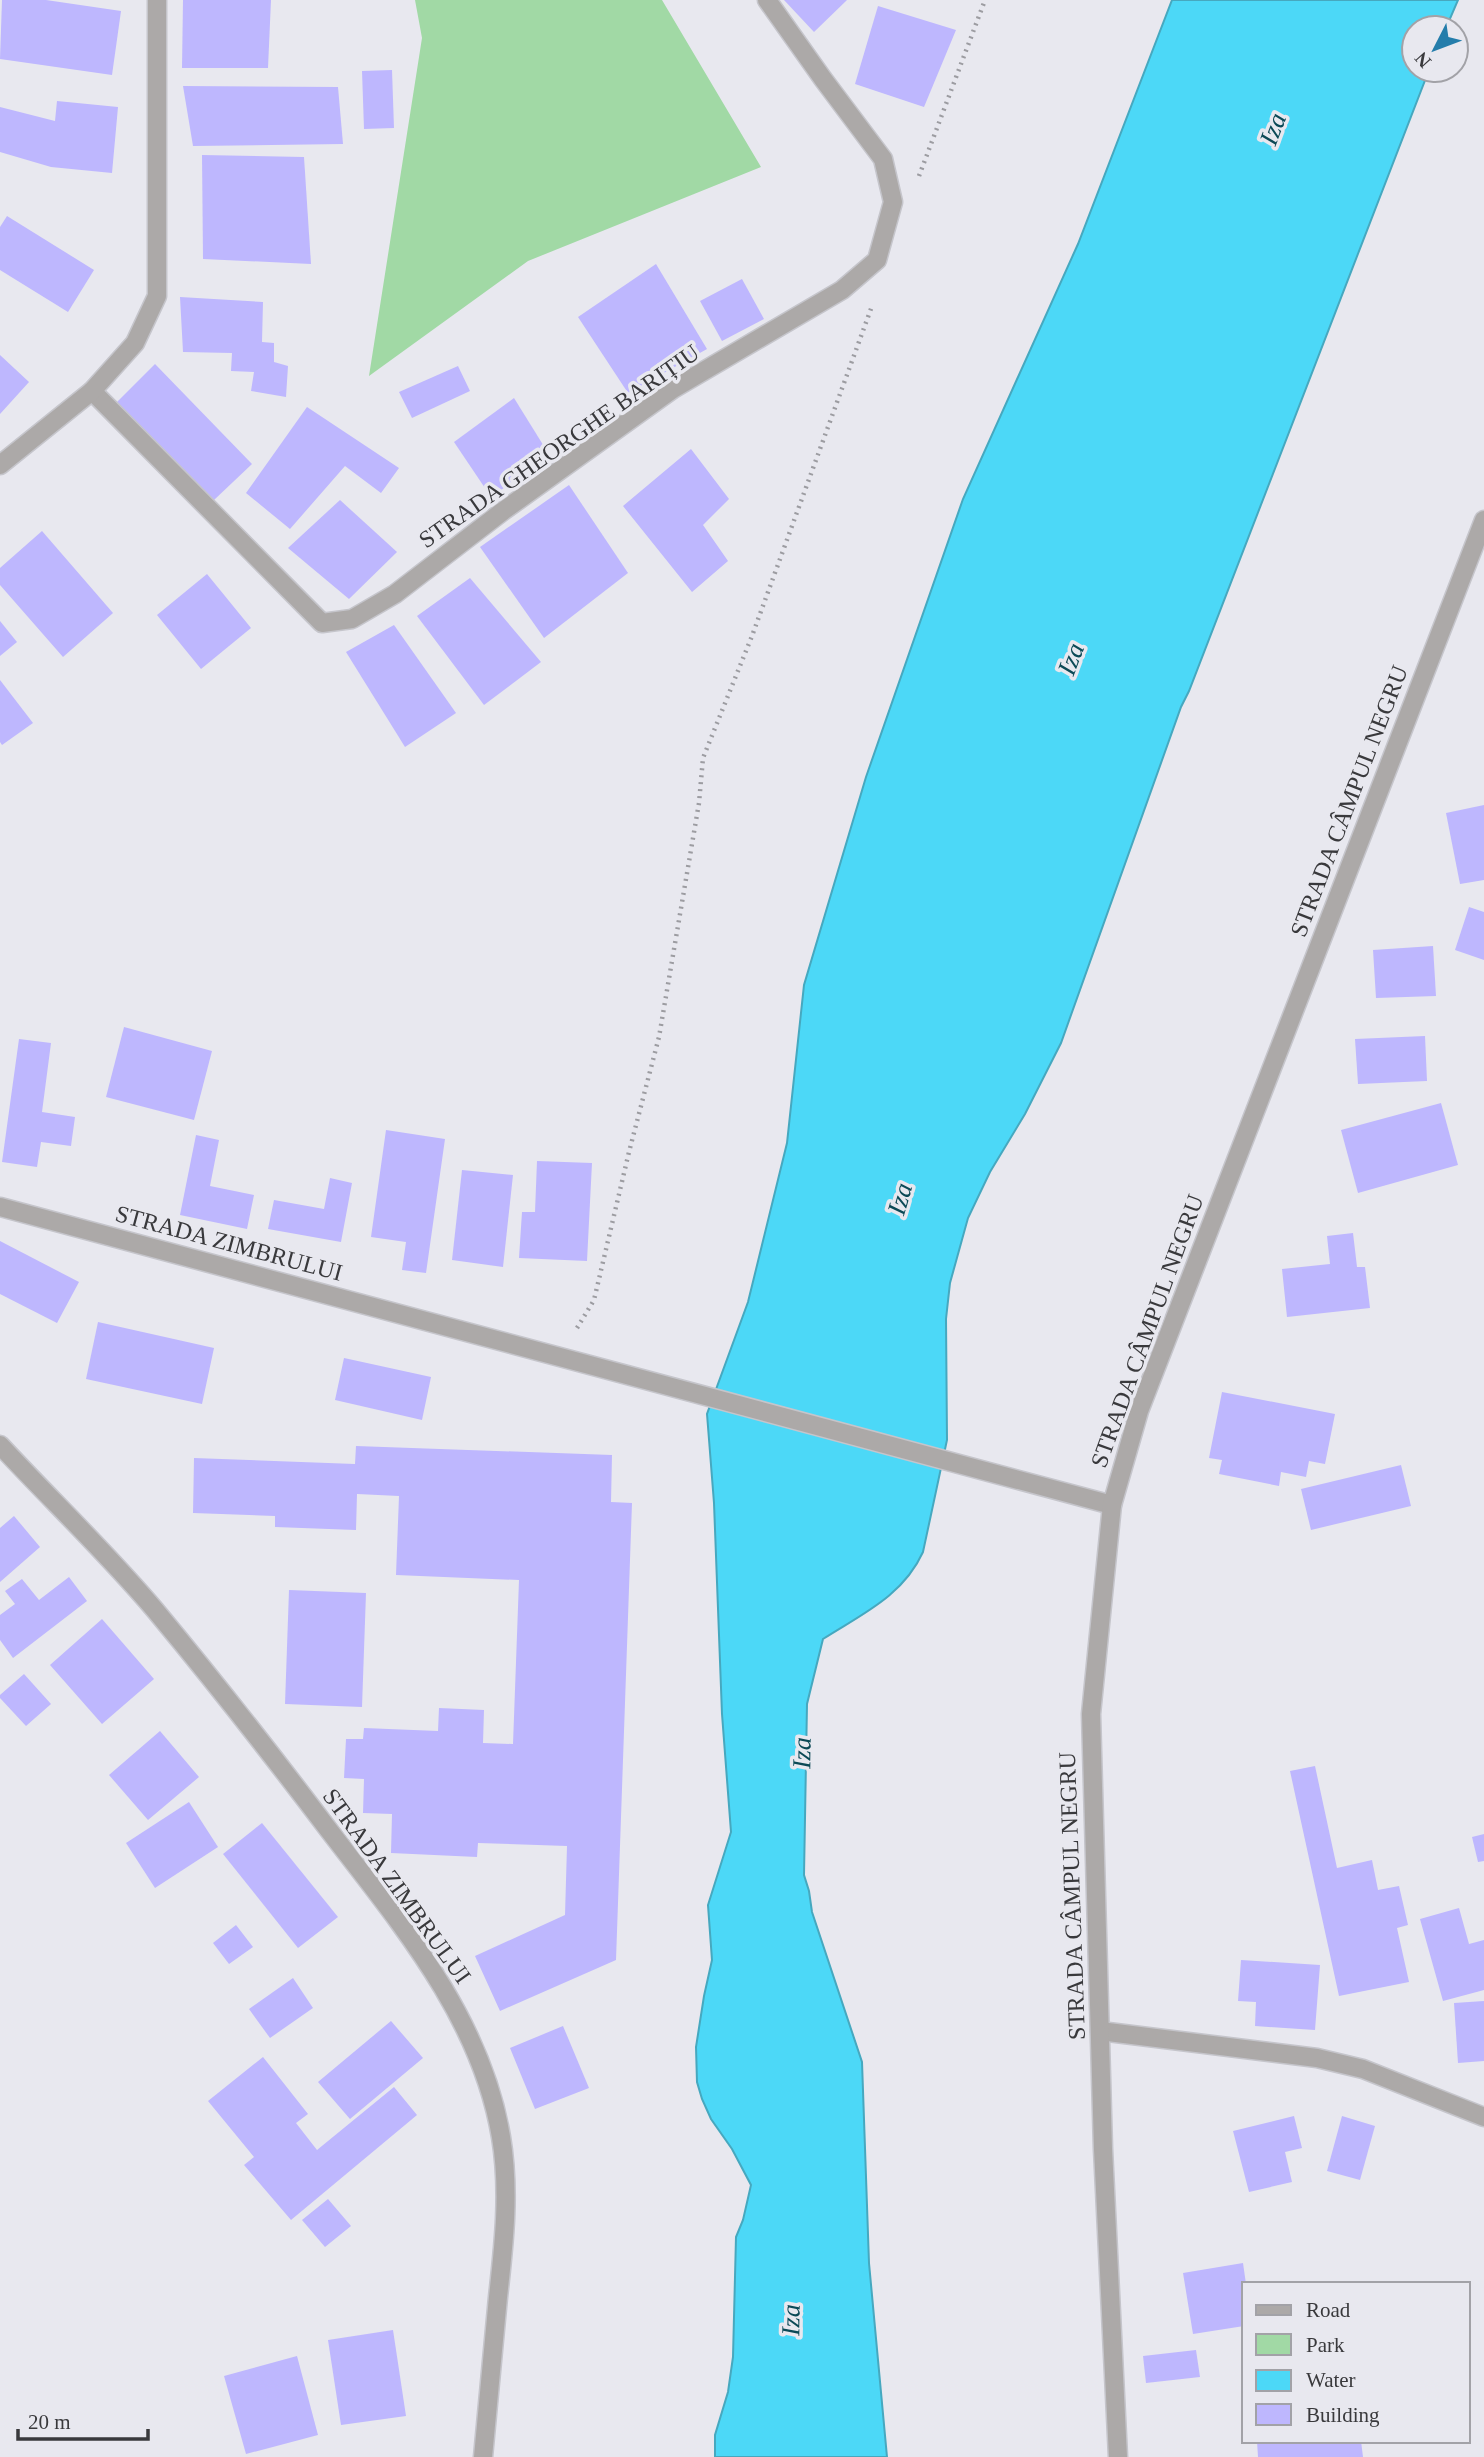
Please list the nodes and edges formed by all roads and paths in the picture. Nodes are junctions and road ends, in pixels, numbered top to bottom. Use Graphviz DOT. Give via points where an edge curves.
graph roads {
  1 [pos="157,0"];
  2 [pos="767,0"];
  3 [pos="985,0"];
  4 [pos="917,183"];
  5 [pos="874,299"];
  6 [pos="92,391"];
  7 [pos="0,465"];
  8 [pos="1484,520"];
  9 [pos="0,1207"];
  10 [pos="552,1354"];
  11 [pos="0,1445"];
  12 [pos="1112,1505"];
  13 [pos="1100,2031"];
  14 [pos="1484,2117"];
  15 [pos="483,2457"];
  16 [pos="1118,2457"];
  1 -- 6 [label="street" via="157,296 135,343"];
  2 -- 6 [label="street, STRADA GHEORGHE BARIȚIU" via="883,159 893,202 877,260 842,290 673,389 395,594 352,619 322,623"];
  3 -- 4 [label="path"];
  5 -- 10 [label="path" via="703,758 659,1037 594,1300 576,1330"];
  6 -- 7 [label="street"];
  8 -- 12 [label="street, STRADA CÂMPUL NEGRU" via="1139,1411"];
  9 -- 10 [label="street, STRADA ZIMBRULUI"];
  10 -- 12 [label="street, STRADA ZIMBRULUI"];
  11 -- 15 [label="street, STRADA ZIMBRULUI" via="162,1619 406,1932 464,2025 483,2066 494,2107 506,2193"];
  12 -- 13 [label="street, STRADA CÂMPUL NEGRU" via="1091,1714"];
  13 -- 14 [label="street" via="1317,2058 1363,2069"];
  13 -- 16 [label="street, STRADA CÂMPUL NEGRU"];
}
